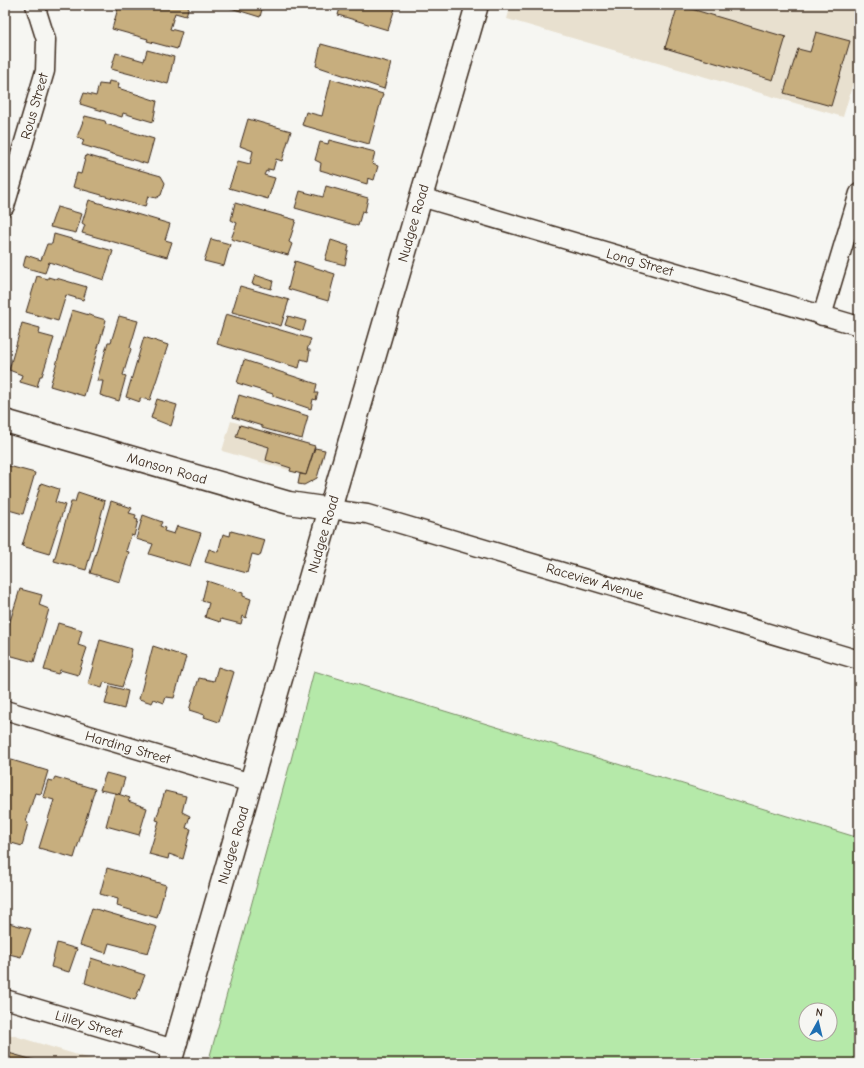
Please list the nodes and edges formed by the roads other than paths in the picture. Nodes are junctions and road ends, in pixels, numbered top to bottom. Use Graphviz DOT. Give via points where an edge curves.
graph roads {
  1 [pos="35,5"];
  2 [pos="477,5"];
  3 [pos="859,193"];
  4 [pos="421,197"];
  5 [pos="5,206"];
  6 [pos="822,316"];
  7 [pos="859,326"];
  8 [pos="5,421"];
  9 [pos="330,509"];
  10 [pos="859,660"];
  11 [pos="5,710"];
  12 [pos="251,783"];
  13 [pos="5,999"];
  14 [pos="172,1056"];
  1 -- 5 [label="street, Rous Street" via="46,40 44,71"];
  2 -- 4 [label="main road, Nudgee Road"];
  3 -- 6 [label="street"];
  4 -- 6 [label="street, Long Street"];
  4 -- 9 [label="main road, Nudgee Road"];
  6 -- 7 [label="street, Long Street"];
  8 -- 9 [label="main road, Manson Road" via="289,503"];
  9 -- 10 [label="street, Raceview Avenue" via="368,514"];
  9 -- 12 [label="main road, Nudgee Road"];
  11 -- 12 [label="street, Harding Street"];
  12 -- 14 [label="main road, Nudgee Road"];
  13 -- 14 [label="street, Lilley Street"];
}
